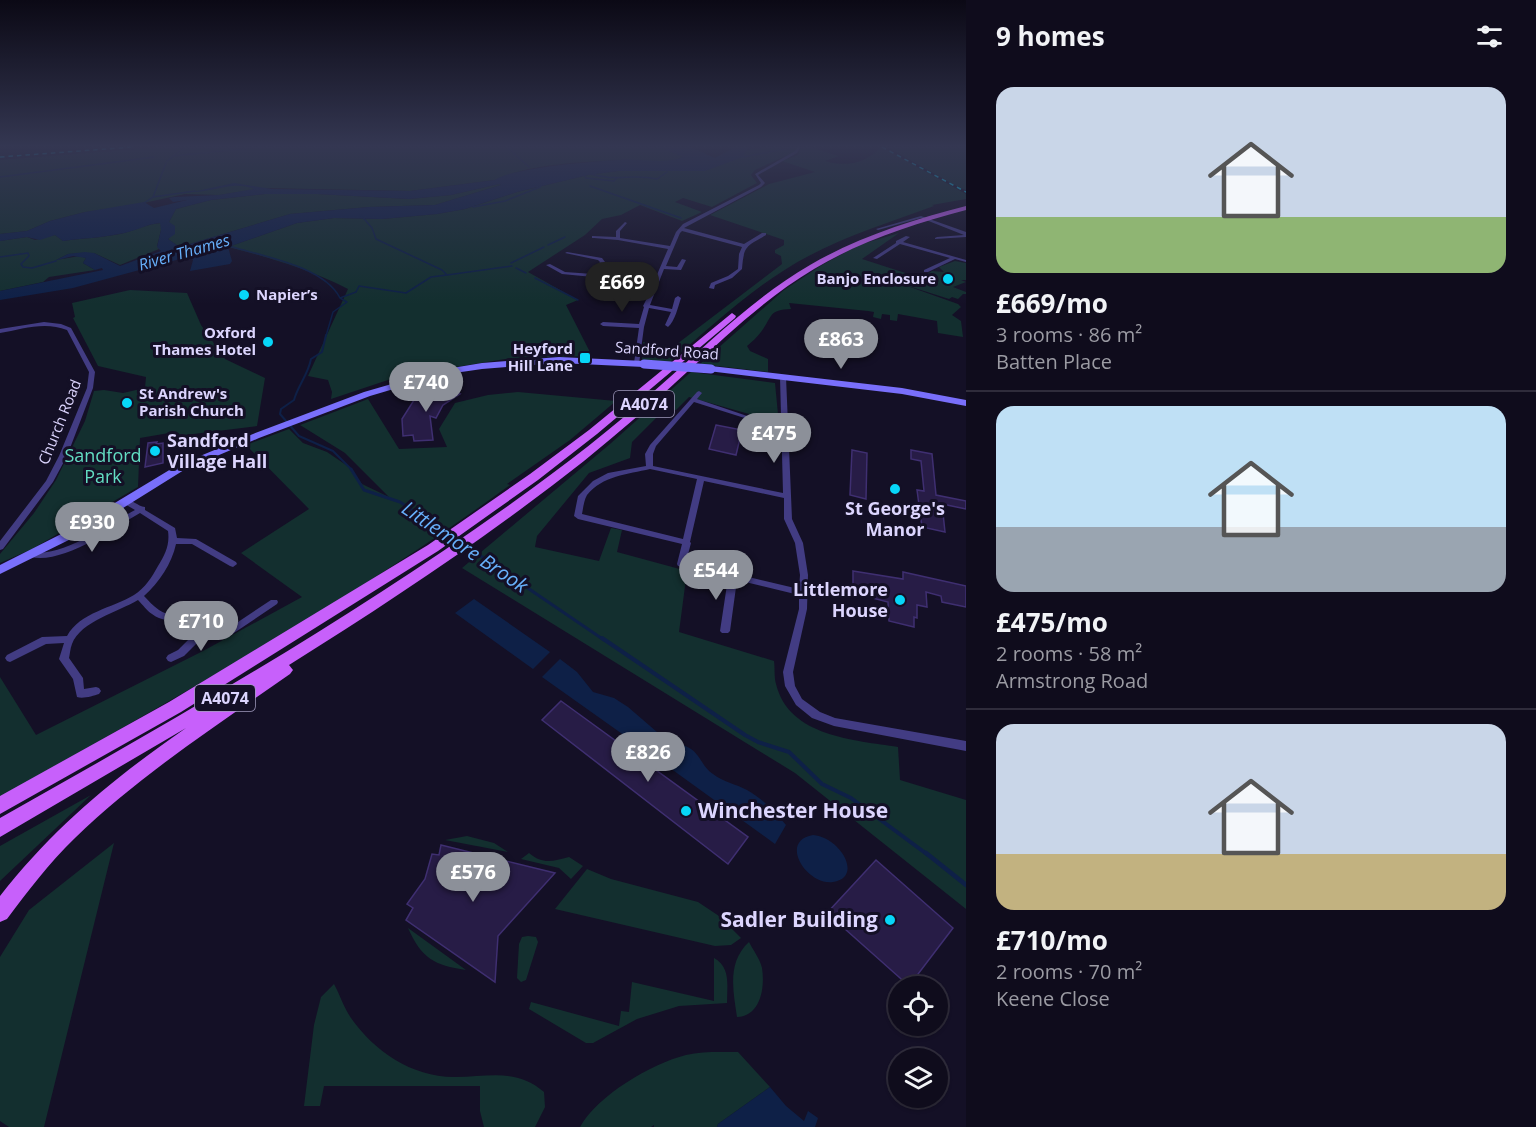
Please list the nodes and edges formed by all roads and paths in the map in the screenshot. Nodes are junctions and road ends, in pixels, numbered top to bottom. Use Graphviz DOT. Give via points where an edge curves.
graph roads {
  1 [pos="735,200"];
  2 [pos="966,203"];
  3 [pos="966,208"];
  4 [pos="922,218"];
  5 [pos="939,218"];
  6 [pos="625,223"];
  7 [pos="945,226"];
  8 [pos="681,229"];
  9 [pos="764,234"];
  10 [pos="966,235"];
  11 [pos="594,237"];
  12 [pos="908,237"];
  13 [pos="937,238"];
  14 [pos="618,239"];
  15 [pos="898,242"];
  16 [pos="746,246"];
  17 [pos="672,248"];
  18 [pos="567,253"];
  19 [pos="875,258"];
  20 [pos="954,258"];
  21 [pos="684,260"];
  22 [pos="966,261"];
  23 [pos="548,265"];
  24 [pos="662,267"];
  25 [pos="926,271"];
  26 [pos="595,276"];
  27 [pos="712,288"];
  28 [pos="650,293"];
  29 [pos="678,298"];
  30 [pos="646,306"];
  31 [pos="674,311"];
  32 [pos="603,324"];
  33 [pos="668,325"];
  34 [pos="640,326"];
  35 [pos="0,331"];
  36 [pos="641,364"];
  37 [pos="783,377"];
  38 [pos="699,393"];
  39 [pos="693,399"];
  40 [pos="966,403"];
  41 [pos="756,420"];
  42 [pos="650,467"];
  43 [pos="700,478"];
  44 [pos="786,496"];
  45 [pos="126,501"];
  46 [pos="142,509"];
  47 [pos="174,541"];
  48 [pos="687,543"];
  49 [pos="0,547"];
  50 [pos="438,552"];
  51 [pos="34,555"];
  52 [pos="233,564"];
  53 [pos="0,570"];
  54 [pos="733,576"];
  55 [pos="804,593"];
  56 [pos="139,596"];
  57 [pos="274,602"];
  58 [pos="356,616"];
  59 [pos="725,630"];
  60 [pos="67,639"];
  61 [pos="195,639"];
  62 [pos="10,658"];
  63 [pos="171,658"];
  64 [pos="96,691"];
  65 [pos="966,746"];
  66 [pos="0,806"];
  67 [pos="0,828"];
  68 [pos="0,912"];
  1 -- 8 [label="street"];
  2 -- 4 [label="main road, A4074"];
  3 -- 5 [label="main road, A4074"];
  4 -- 5 [label="main road, A4074"];
  4 -- 7 [label="street"];
  4 -- 50 [label="main road, A4074" via="841,251 773,293 602,440 475,536"];
  4 -- 50 [label="main road, A4074" via="878,228 800,265 761,291 593,432 464,527"];
  5 -- 7 [label="street"];
  6 -- 14 [label="street" via="618,231"];
  7 -- 10 [label="street"];
  8 -- 16 [label="street"];
  8 -- 17 [label="street"];
  9 -- 16 [label="street"];
  10 -- 13 [label="street"];
  11 -- 14 [label="street"];
  12 -- 15 [label="street"];
  14 -- 17 [label="street"];
  15 -- 19 [label="street"];
  15 -- 20 [label="street"];
  16 -- 27 [label="street" via="740,269"];
  17 -- 24 [label="street"];
  18 -- 26 [label="street" via="600,259 603,262"];
  20 -- 22 [label="street"];
  20 -- 25 [label="street"];
  21 -- 24 [label="street" via="680,269"];
  23 -- 26 [label="street" via="564,273"];
  24 -- 28 [label="street"];
  26 -- 28 [label="street" via="596,281 607,287"];
  28 -- 30 [label="street"];
  29 -- 31 [label="street"];
  30 -- 31 [label="street"];
  30 -- 34 [label="street"];
  31 -- 33 [label="street"];
  32 -- 34 [label="street"];
  34 -- 36 [label="street"];
  35 -- 49 [label="street, Church Road" via="45,324 63,326 69,329 92,374 88,395 63,456 26,515"];
  36 -- 37 [label="street, Sandford Road, bridge"];
  36 -- 45 [label="street, Sandford Road" via="559,360 440,373 297,420 180,468"];
  37 -- 40 [label="street, Sandford Road"];
  37 -- 44 [label="street"];
  38 -- 39 [label="street"];
  39 -- 41 [label="street"];
  39 -- 42 [label="street" via="653,445"];
  42 -- 43 [label="street"];
  42 -- 48 [label="street" via="611,475 596,483 582,496 578,516"];
  43 -- 44 [label="street"];
  43 -- 48 [label="street"];
  44 -- 55 [label="street" via="788,519 799,543"];
  45 -- 46 [label="street"];
  45 -- 51 [label="street, Sandford Road"];
  46 -- 47 [label="street" via="172,530"];
  46 -- 51 [label="street" via="71,549"];
  47 -- 52 [label="street" via="193,541"];
  47 -- 56 [label="street" via="156,578"];
  48 -- 54 [label="street" via="681,564"];
  50 -- 58 [label="main road, A4074"];
  50 -- 66 [label="main road, A4074"];
  51 -- 53 [label="street, Sandford Road"];
  54 -- 55 [label="street"];
  54 -- 59 [label="street"];
  55 -- 65 [label="street" via="804,609 788,672 799,702 834,722"];
  56 -- 60 [label="street" via="85,622"];
  56 -- 61 [label="street" via="157,613 181,618"];
  57 -- 61 [label="street" via="225,635"];
  58 -- 67 [label="main road, A4074" via="194,717"];
  58 -- 68 [label="main road" via="303,658 148,764 68,832"];
  60 -- 62 [label="street" via="45,640"];
  60 -- 64 [label="street" via="64,659 78,678 80,694"];
  61 -- 63 [label="street"];
}
